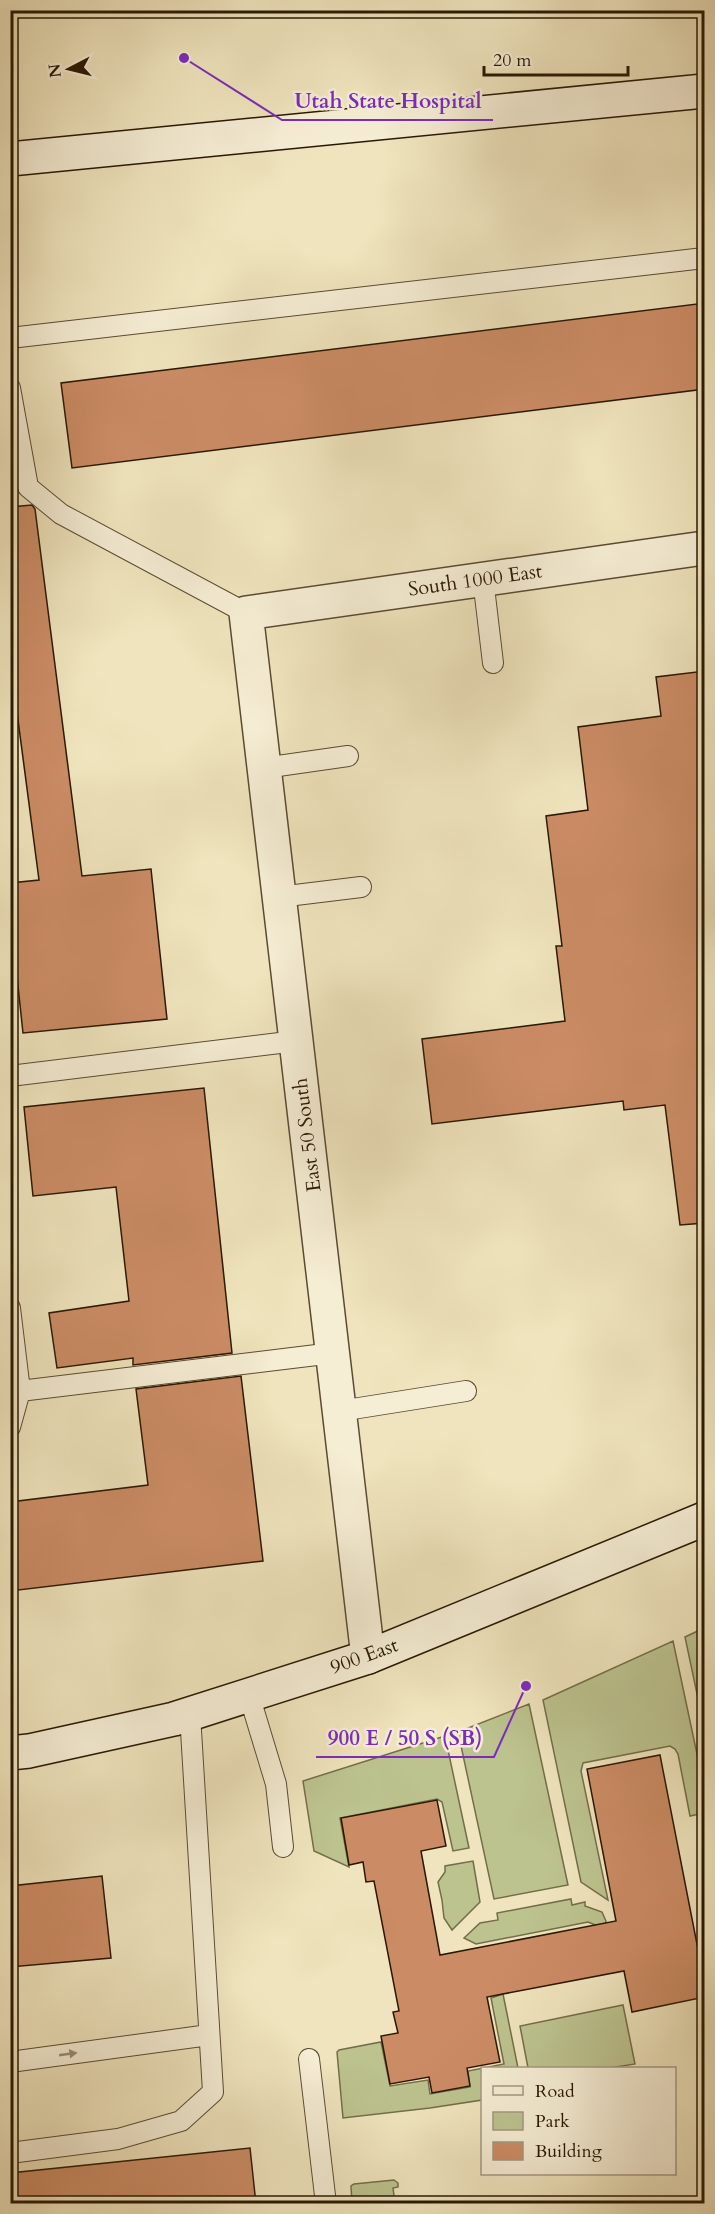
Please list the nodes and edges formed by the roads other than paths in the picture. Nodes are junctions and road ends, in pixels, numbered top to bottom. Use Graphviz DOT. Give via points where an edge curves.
graph roads {
  1 [pos="705,91"];
  2 [pos="10,159"];
  3 [pos="705,258"];
  4 [pos="10,338"];
  5 [pos="10,388"];
  6 [pos="705,548"];
  7 [pos="483,579"];
  8 [pos="246,613"];
  9 [pos="493,663"];
  10 [pos="348,756"];
  11 [pos="264,768"];
  12 [pos="361,887"];
  13 [pos="279,897"];
  14 [pos="296,1041"];
  15 [pos="10,1076"];
  16 [pos="10,1308"];
  17 [pos="333,1353"];
  18 [pos="20,1391"];
  19 [pos="466,1391"];
  20 [pos="340,1411"];
  21 [pos="10,1427"];
  22 [pos="705,1519"];
  23 [pos="368,1657"];
  24 [pos="249,1695"];
  25 [pos="190,1714"];
  26 [pos="10,1753"];
  27 [pos="283,1846"];
  28 [pos="209,2035"];
  29 [pos="309,2059"];
  30 [pos="10,2062"];
  31 [pos="10,2153"];
  32 [pos="326,2204"];
  1 -- 2 [label="street"];
  3 -- 4 [label="lane"];
  5 -- 8 [label="lane" via="28,487 61,514"];
  6 -- 7 [label="street, South 1000 East"];
  7 -- 8 [label="street, South 1000 East"];
  7 -- 9 [label="lane"];
  8 -- 11 [label="street, East 50 South"];
  10 -- 11 [label="lane"];
  11 -- 13 [label="street, East 50 South"];
  12 -- 13 [label="lane"];
  13 -- 14 [label="street, East 50 South"];
  14 -- 15 [label="lane"];
  14 -- 17 [label="street, East 50 South"];
  16 -- 18 [label="lane"];
  17 -- 18 [label="lane"];
  17 -- 20 [label="street, East 50 South"];
  18 -- 21 [label="lane"];
  19 -- 20 [label="lane"];
  20 -- 23 [label="street, East 50 South"];
  22 -- 23 [label="street, 900 East"];
  23 -- 24 [label="street, 900 East"];
  24 -- 25 [label="street, 900 East"];
  24 -- 27 [label="lane" via="276,1784"];
  25 -- 26 [label="street, 900 East"];
  25 -- 28 [label="lane"];
  30 -- 28 [label="lane, one-way"];
  28 -- 31 [label="lane" via="213,2092 181,2121 118,2139"];
  29 -- 32 [label="lane"];
}
